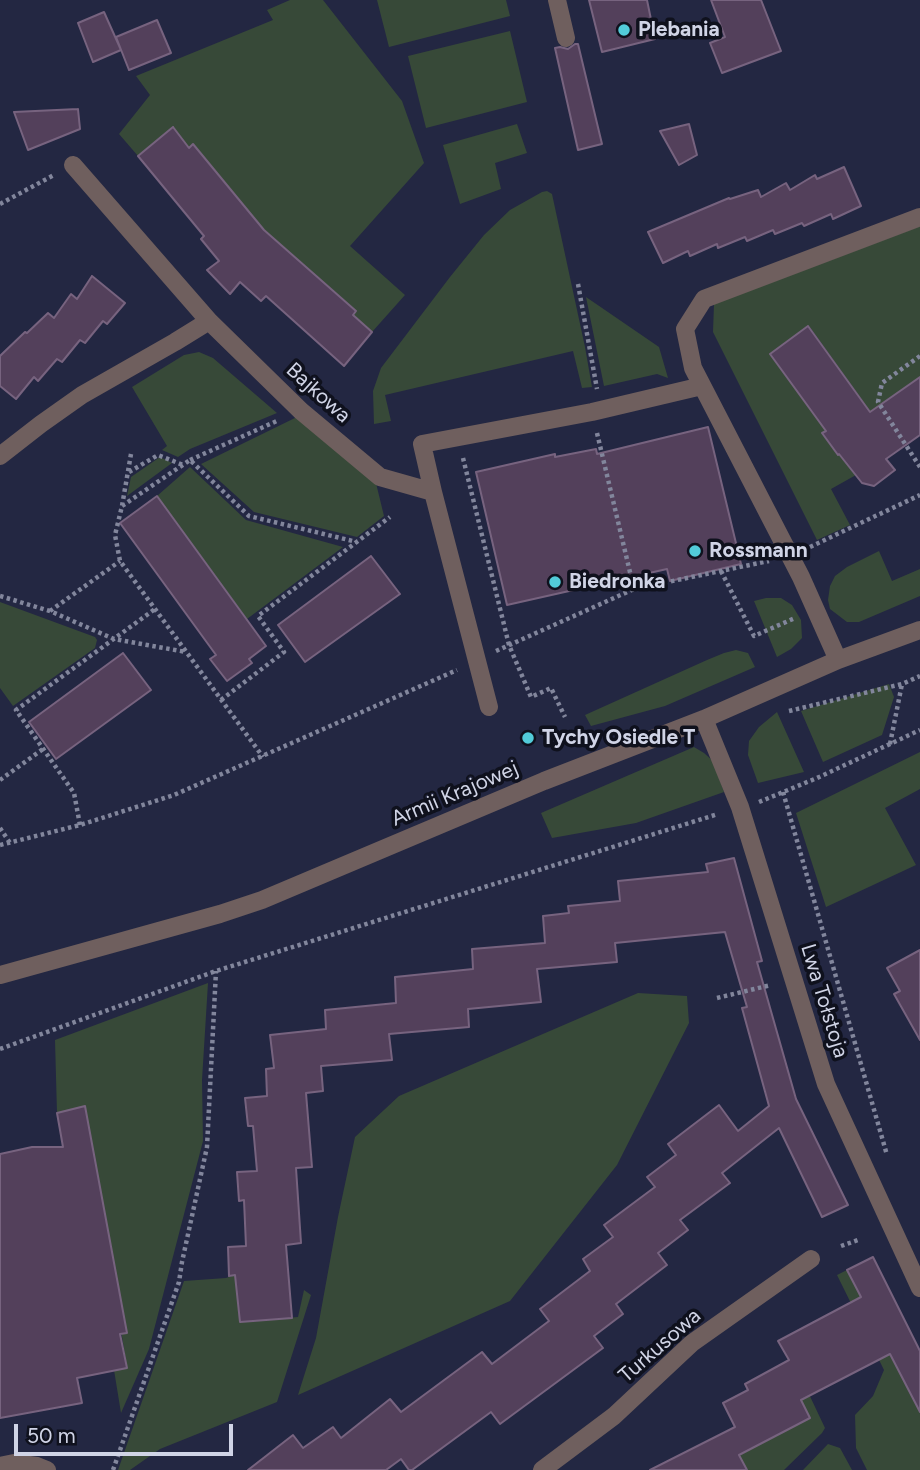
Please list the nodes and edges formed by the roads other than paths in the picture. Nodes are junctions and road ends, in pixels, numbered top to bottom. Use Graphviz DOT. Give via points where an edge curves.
graph roads {
  1 [pos="557,0"];
  2 [pos="566,38"];
  3 [pos="73,165"];
  4 [pos="920,217"];
  5 [pos="209,321"];
  6 [pos="702,386"];
  7 [pos="0,456"];
  8 [pos="433,492"];
  9 [pos="920,630"];
  10 [pos="838,660"];
  11 [pos="489,707"];
  12 [pos="704,719"];
  13 [pos="0,975"];
  14 [pos="811,1259"];
  15 [pos="920,1288"];
  16 [pos="0,1466"];
  17 [pos="47,1470"];
  18 [pos="542,1470"];
  1 -- 2 [label="street"];
  3 -- 5 [label="street, Bajkowa"];
  4 -- 6 [label="street" via="704,299 685,329"];
  5 -- 7 [label="street" via="82,395"];
  5 -- 8 [label="street, Bajkowa" via="300,411 380,477"];
  6 -- 8 [label="street" via="422,444"];
  6 -- 10 [label="street" via="801,577"];
  8 -- 11 [label="street"];
  9 -- 10 [label="street, Armii Krajowej"];
  10 -- 12 [label="street, Armii Krajowej"];
  12 -- 13 [label="street, Armii Krajowej" via="261,900"];
  12 -- 15 [label="street, Lwa Tołstoja" via="740,807 826,1084"];
  14 -- 18 [label="street, Turkusowa" via="692,1343 614,1416"];
  16 -- 17 [label="street" via="13,1463"];
}
